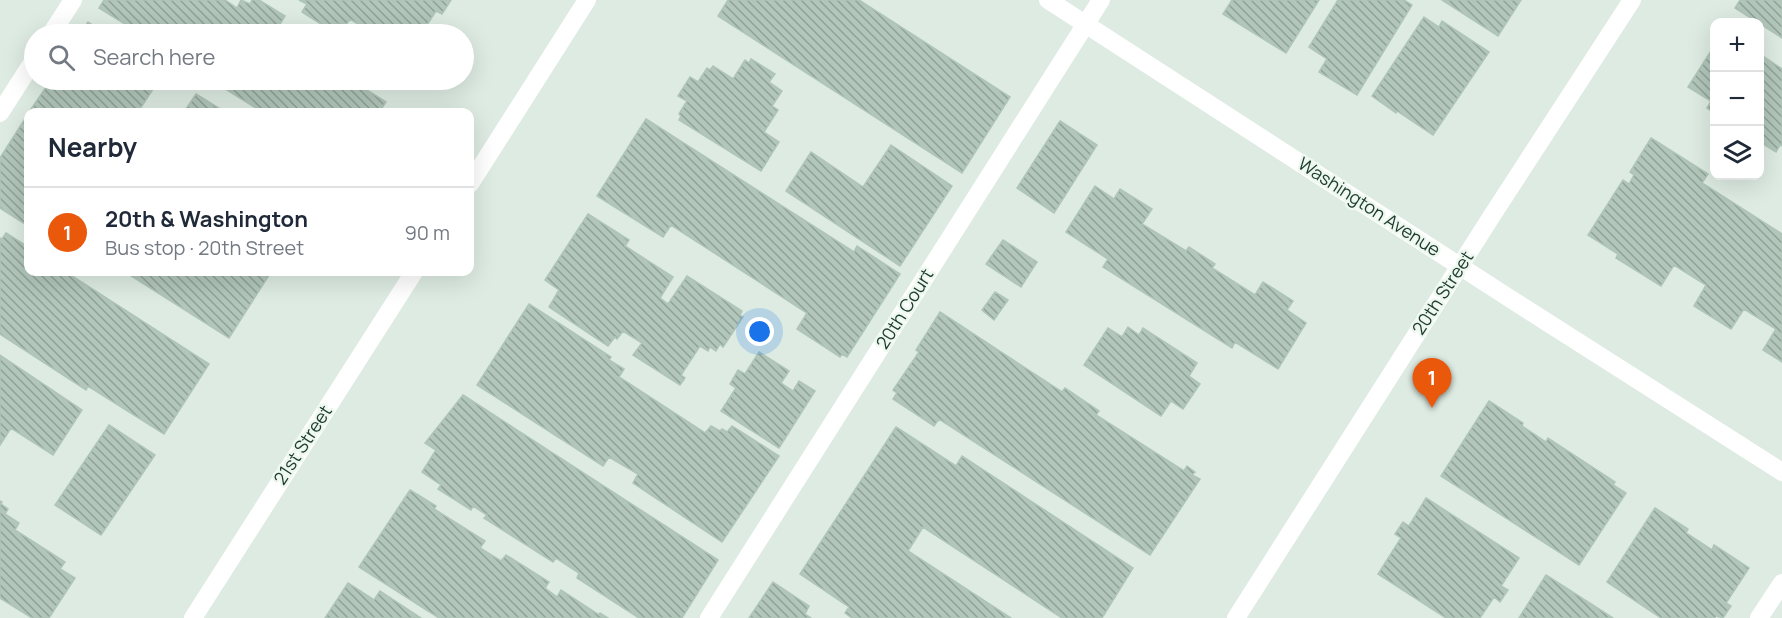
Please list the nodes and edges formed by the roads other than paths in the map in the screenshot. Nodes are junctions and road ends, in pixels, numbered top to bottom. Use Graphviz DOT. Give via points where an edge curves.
graph roads {
  1 [pos="73,0"];
  2 [pos="587,0"];
  3 [pos="1048,0"];
  4 [pos="1101,0"];
  5 [pos="1632,0"];
  6 [pos="57,24"];
  7 [pos="1086,24"];
  8 [pos="24,76"];
  9 [pos="0,113"];
  10 [pos="474,178"];
  11 [pos="1460,266"];
  12 [pos="411,276"];
  13 [pos="1782,472"];
  14 [pos="1782,582"];
  15 [pos="193,618"];
  16 [pos="709,618"];
  17 [pos="1236,618"];
  18 [pos="1759,618"];
  1 -- 6 [label="street"];
  2 -- 10 [label="street"];
  3 -- 7 [label="street, Washington Avenue"];
  4 -- 7 [label="street, 20th Court"];
  5 -- 11 [label="street, 20th Street"];
  7 -- 11 [label="street, Washington Avenue"];
  7 -- 16 [label="street, 20th Court"];
  8 -- 9 [label="street"];
  11 -- 13 [label="street, Washington Avenue"];
  11 -- 17 [label="street, 20th Street"];
  12 -- 15 [label="street, 21st Street"];
  14 -- 18 [label="street"];
}
